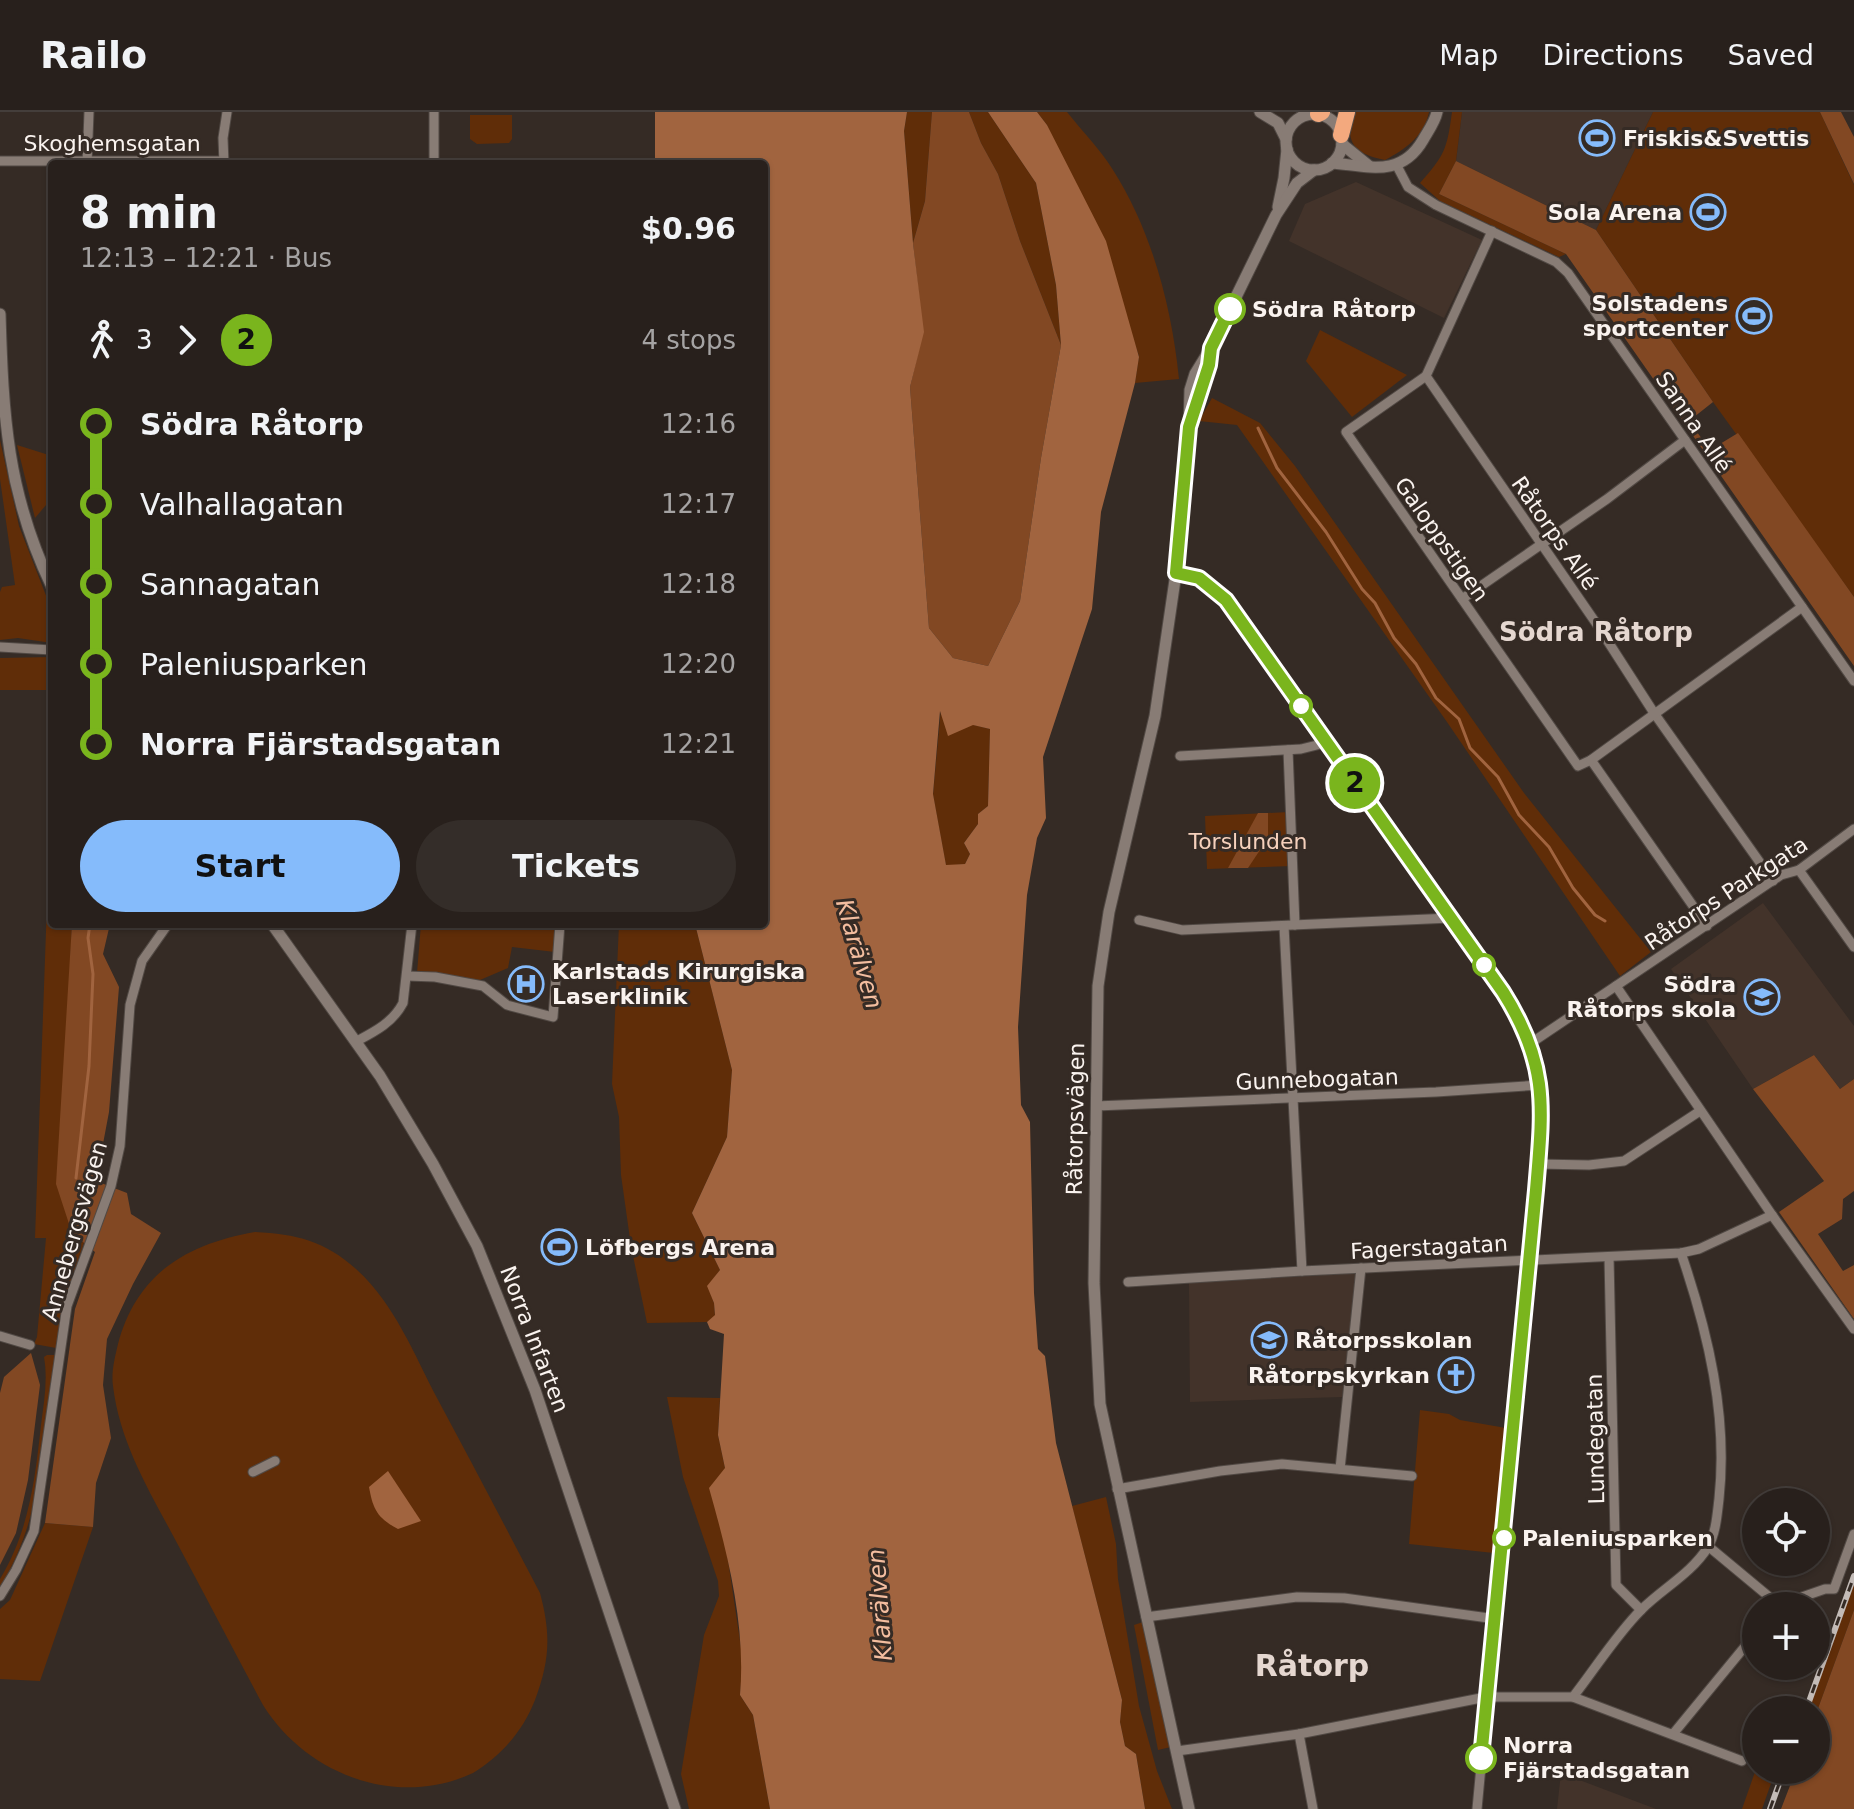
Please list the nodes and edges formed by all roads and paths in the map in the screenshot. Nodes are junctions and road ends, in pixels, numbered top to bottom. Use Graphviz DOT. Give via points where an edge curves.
graph roads {
  1 [pos="89,112"];
  2 [pos="227,112"];
  3 [pos="434,112"];
  4 [pos="1260,112"];
  5 [pos="1347,112"];
  6 [pos="1437,112"];
  7 [pos="1312,113"];
  8 [pos="1341,139"];
  9 [pos="1286,144"];
  10 [pos="87,160"];
  11 [pos="224,160"];
  12 [pos="434,160"];
  13 [pos="0,161"];
  14 [pos="48,162"];
  15 [pos="1332,163"];
  16 [pos="1397,166"];
  17 [pos="1370,167"];
  18 [pos="1314,170"];
  19 [pos="1276,215"];
  20 [pos="1492,231"];
  21 [pos="0,314"];
  22 [pos="1426,376"];
  23 [pos="1685,440"];
  24 [pos="1541,545"];
  25 [pos="1176,573"];
  26 [pos="48,579"];
  27 [pos="1462,599"];
  28 [pos="1802,607"];
  29 [pos="0,647"];
  30 [pos="48,650"];
  31 [pos="1854,681"];
  32 [pos="1654,713"];
  33 [pos="1324,739"];
  34 [pos="1288,750"];
  35 [pos="1180,756"];
  36 [pos="1591,760"];
  37 [pos="1854,829"];
  38 [pos="1799,870"];
  39 [pos="1773,881"];
  40 [pos="1451,918"];
  41 [pos="1139,920"];
  42 [pos="1289,926"];
  43 [pos="1707,926"];
  44 [pos="165,928"];
  45 [pos="275,928"];
  46 [pos="412,928"];
  47 [pos="560,928"];
  48 [pos="1854,947"];
  49 [pos="407,976"];
  50 [pos="1616,986"];
  51 [pos="357,1041"];
  52 [pos="1531,1043"];
  53 [pos="1540,1085"];
  54 [pos="1293,1099"];
  55 [pos="1096,1106"];
  56 [pos="1700,1111"];
  57 [pos="1538,1164"];
  58 [pos="1772,1215"];
  59 [pos="1681,1253"];
  60 [pos="1609,1257"];
  61 [pos="1530,1261"];
  62 [pos="1361,1268"];
  63 [pos="1302,1271"];
  64 [pos="1128,1282"];
  65 [pos="1854,1329"];
  66 [pos="0,1336"];
  67 [pos="30,1345"];
  68 [pos="275,1461"];
  69 [pos="1340,1469"];
  70 [pos="253,1472"];
  71 [pos="1412,1476"];
  72 [pos="1117,1489"];
  73 [pos="1854,1534"];
  74 [pos="1708,1546"];
  75 [pos="1762,1592"];
  76 [pos="1817,1592"];
  77 [pos="0,1596"];
  78 [pos="1641,1610"];
  79 [pos="1146,1617"];
  80 [pos="1496,1619"];
  81 [pos="1742,1650"];
  82 [pos="1486,1697"];
  83 [pos="1573,1697"];
  84 [pos="1299,1734"];
  85 [pos="1673,1734"];
  86 [pos="1177,1751"];
  87 [pos="1742,1761"];
  88 [pos="675,1809"];
  89 [pos="1189,1809"];
  90 [pos="1313,1809"];
  91 [pos="1477,1809"];
  1 -- 10 [label="street"];
  2 -- 11 [label="street"];
  3 -- 12 [label="street"];
  4 -- 9 [label="street" via="1278,123"];
  5 -- 8 [label="highway"];
  6 -- 16 [label="street" via="1418,149"];
  7 -- 8 [label="street" via="1332,121"];
  7 -- 9 [label="street" via="1293,123"];
  8 -- 15 [label="street"];
  8 -- 17 [label="street"];
  9 -- 18 [label="street" via="1297,164"];
  9 -- 19 [label="street"];
  13 -- 14 [label="street, Skoghemsgatan"];
  15 -- 17 [label="street"];
  15 -- 18 [label="street"];
  16 -- 17 [label="street"];
  16 -- 20 [label="street, Sanna Allé" via="1408,187"];
  18 -- 19 [label="street" via="1297,183"];
  19 -- 25 [label="street, Råtorpsvägen" via="1190,390"];
  20 -- 22 [label="street"];
  20 -- 23 [label="street, Sanna Allé" via="1568,273"];
  21 -- 26 [label="street" via="6,433 16,492"];
  22 -- 24 [label="street, Råtorps Allé"];
  22 -- 27 [label="street, Galoppstigen" via="1346,432"];
  23 -- 24 [label="street"];
  23 -- 28 [label="street, Sanna Allé"];
  24 -- 27 [label="street"];
  24 -- 32 [label="street, Råtorps Allé"];
  25 -- 33 [label="street" via="1199,578 1217,590"];
  25 -- 55 [label="street, Råtorpsvägen" via="1155,716 1102,951"];
  27 -- 36 [label="street, Galoppstigen" via="1578,766"];
  28 -- 31 [label="street, Sanna Allé"];
  28 -- 32 [label="street"];
  29 -- 30 [label="street"];
  32 -- 36 [label="street"];
  32 -- 39 [label="street, Råtorps Allé"];
  33 -- 34 [label="street"];
  33 -- 40 [label="street"];
  34 -- 35 [label="street"];
  34 -- 42 [label="street"];
  36 -- 43 [label="street, Galoppstigen"];
  37 -- 38 [label="street, Råtorps Parkgata"];
  38 -- 39 [label="street, Råtorps Parkgata"];
  38 -- 48 [label="street"];
  39 -- 43 [label="street, Råtorps Parkgata"];
  40 -- 42 [label="street"];
  40 -- 52 [label="street"];
  41 -- 42 [label="street" via="1182,930"];
  42 -- 54 [label="street"];
  43 -- 50 [label="street, Råtorps Parkgata"];
  44 -- 77 [label="street, Annebergsvägen" via="142,961 130,1005 117,1159 67,1306 34,1531"];
  45 -- 51 [label="street, Norra Infarten"];
  46 -- 49 [label="street"];
  47 -- 49 [label="street" via="553,1017 507,1005 483,986"];
  49 -- 51 [label="street" via="397,1014"];
  50 -- 52 [label="street, Råtorps Parkgata"];
  50 -- 56 [label="street"];
  51 -- 88 [label="street, Norra Infarten" via="433,1164 483,1260 535,1390"];
  52 -- 53 [label="street"];
  53 -- 54 [label="street, Gunnebogatan"];
  53 -- 57 [label="street"];
  54 -- 55 [label="street, Gunnebogatan"];
  54 -- 63 [label="street"];
  55 -- 72 [label="street, Råtorpsvägen" via="1095,1346"];
  56 -- 57 [label="street" via="1624,1161"];
  56 -- 58 [label="street"];
  57 -- 61 [label="street"];
  58 -- 59 [label="street, Fagerstagatan"];
  58 -- 65 [label="street"];
  59 -- 60 [label="street, Fagerstagatan"];
  59 -- 74 [label="street" via="1715,1379 1721,1483"];
  60 -- 61 [label="street, Fagerstagatan"];
  60 -- 78 [label="street, Lundegatan" via="1616,1585"];
  61 -- 62 [label="street, Fagerstagatan"];
  61 -- 80 [label="street"];
  62 -- 63 [label="street, Fagerstagatan"];
  62 -- 69 [label="street"];
  63 -- 64 [label="street, Fagerstagatan"];
  66 -- 67 [label="street"];
  68 -- 70 [label="street"];
  69 -- 71 [label="street"];
  69 -- 72 [label="street" via="1282,1464"];
  72 -- 79 [label="street, Råtorpsvägen"];
  73 -- 76 [label="street" via="1834,1589"];
  74 -- 75 [label="street"];
  74 -- 78 [label="street" via="1681,1578"];
  78 -- 83 [label="street"];
  79 -- 80 [label="street" via="1297,1597 1344,1598"];
  79 -- 86 [label="street, Råtorpsvägen"];
  80 -- 82 [label="street"];
  81 -- 85 [label="street"];
  82 -- 83 [label="street"];
  82 -- 84 [label="street"];
  82 -- 91 [label="street"];
  83 -- 85 [label="street"];
  84 -- 86 [label="street"];
  84 -- 90 [label="street"];
  85 -- 87 [label="street"];
  86 -- 89 [label="street, Råtorpsvägen"];
}
